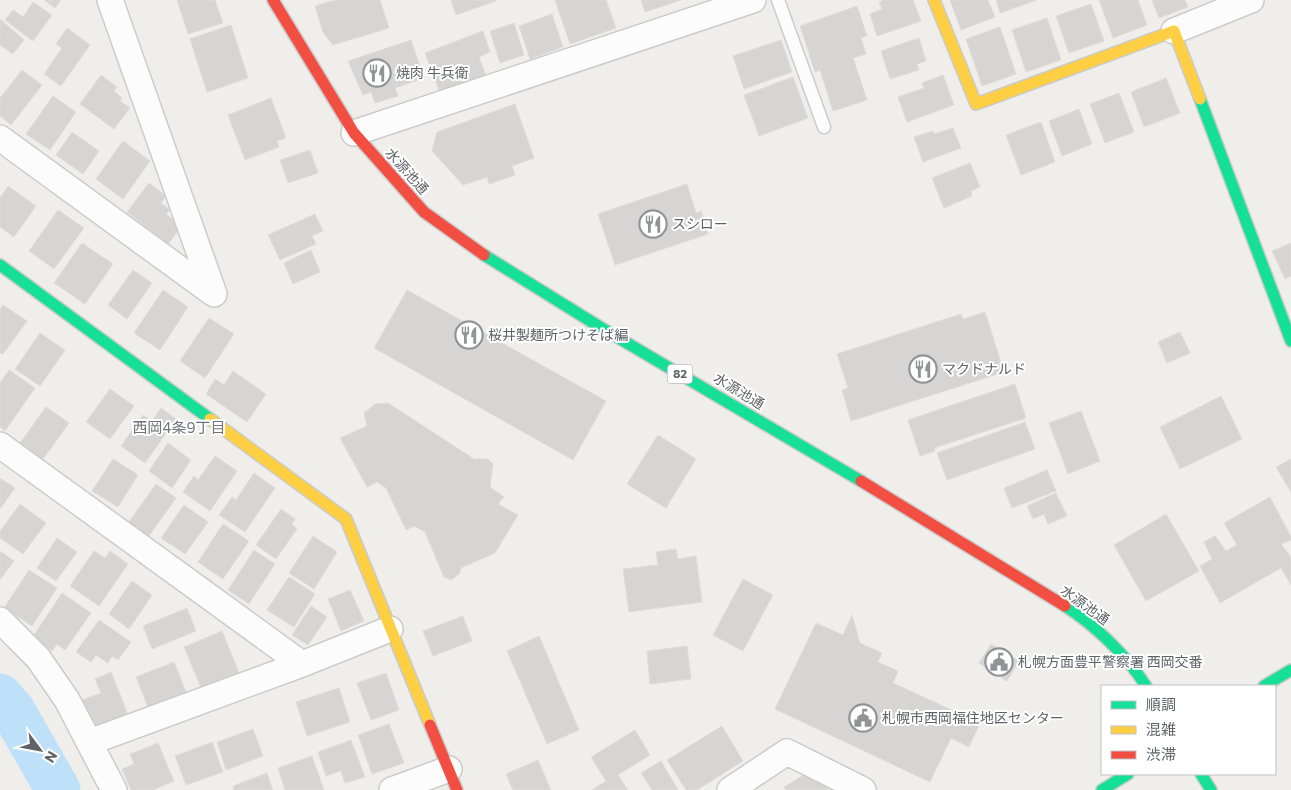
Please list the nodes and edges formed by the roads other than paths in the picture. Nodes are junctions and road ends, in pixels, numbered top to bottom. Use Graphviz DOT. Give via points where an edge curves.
graph roads {
  1 [pos="110,0"];
  2 [pos="273,0"];
  3 [pos="753,0"];
  4 [pos="778,0"];
  5 [pos="934,0"];
  6 [pos="1251,0"];
  7 [pos="1174,31"];
  8 [pos="824,127"];
  9 [pos="354,133"];
  10 [pos="0,138"];
  11 [pos="0,265"];
  12 [pos="1291,341"];
  13 [pos="0,445"];
  14 [pos="0,620"];
  15 [pos="390,629"];
  16 [pos="302,664"];
  17 [pos="1291,670"];
  18 [pos="1145,685"];
  19 [pos="1266,685"];
  20 [pos="90,742"];
  21 [pos="1126,775"];
  22 [pos="1202,775"];
  23 [pos="453,779"];
  24 [pos="114,790"];
  25 [pos="392,790"];
  26 [pos="730,790"];
  27 [pos="863,790"];
  28 [pos="1102,790"];
  29 [pos="1211,790"];
  1 -- 10 [label="street" via="214,294"];
  2 -- 9 [label="street, 水源池通 / 82"];
  3 -- 9 [label="street"];
  4 -- 8 [label="lane"];
  5 -- 7 [label="street" via="976,104"];
  6 -- 7 [label="street"];
  7 -- 12 [label="street"];
  9 -- 18 [label="street, 水源池通 / 82" via="424,212 489,259 1082,617 1133,666"];
  11 -- 15 [label="street" via="346,519"];
  13 -- 16 [label="street"];
  14 -- 20 [label="street" via="38,658 67,700"];
  15 -- 16 [label="street"];
  15 -- 23 [label="street"];
  16 -- 20 [label="street"];
  17 -- 19 [label="street"];
  20 -- 24 [label="street"];
  21 -- 28 [label="street"];
  22 -- 29 [label="street"];
  23 -- 25 [label="street"];
  26 -- 27 [label="street" via="787,752"];
}
